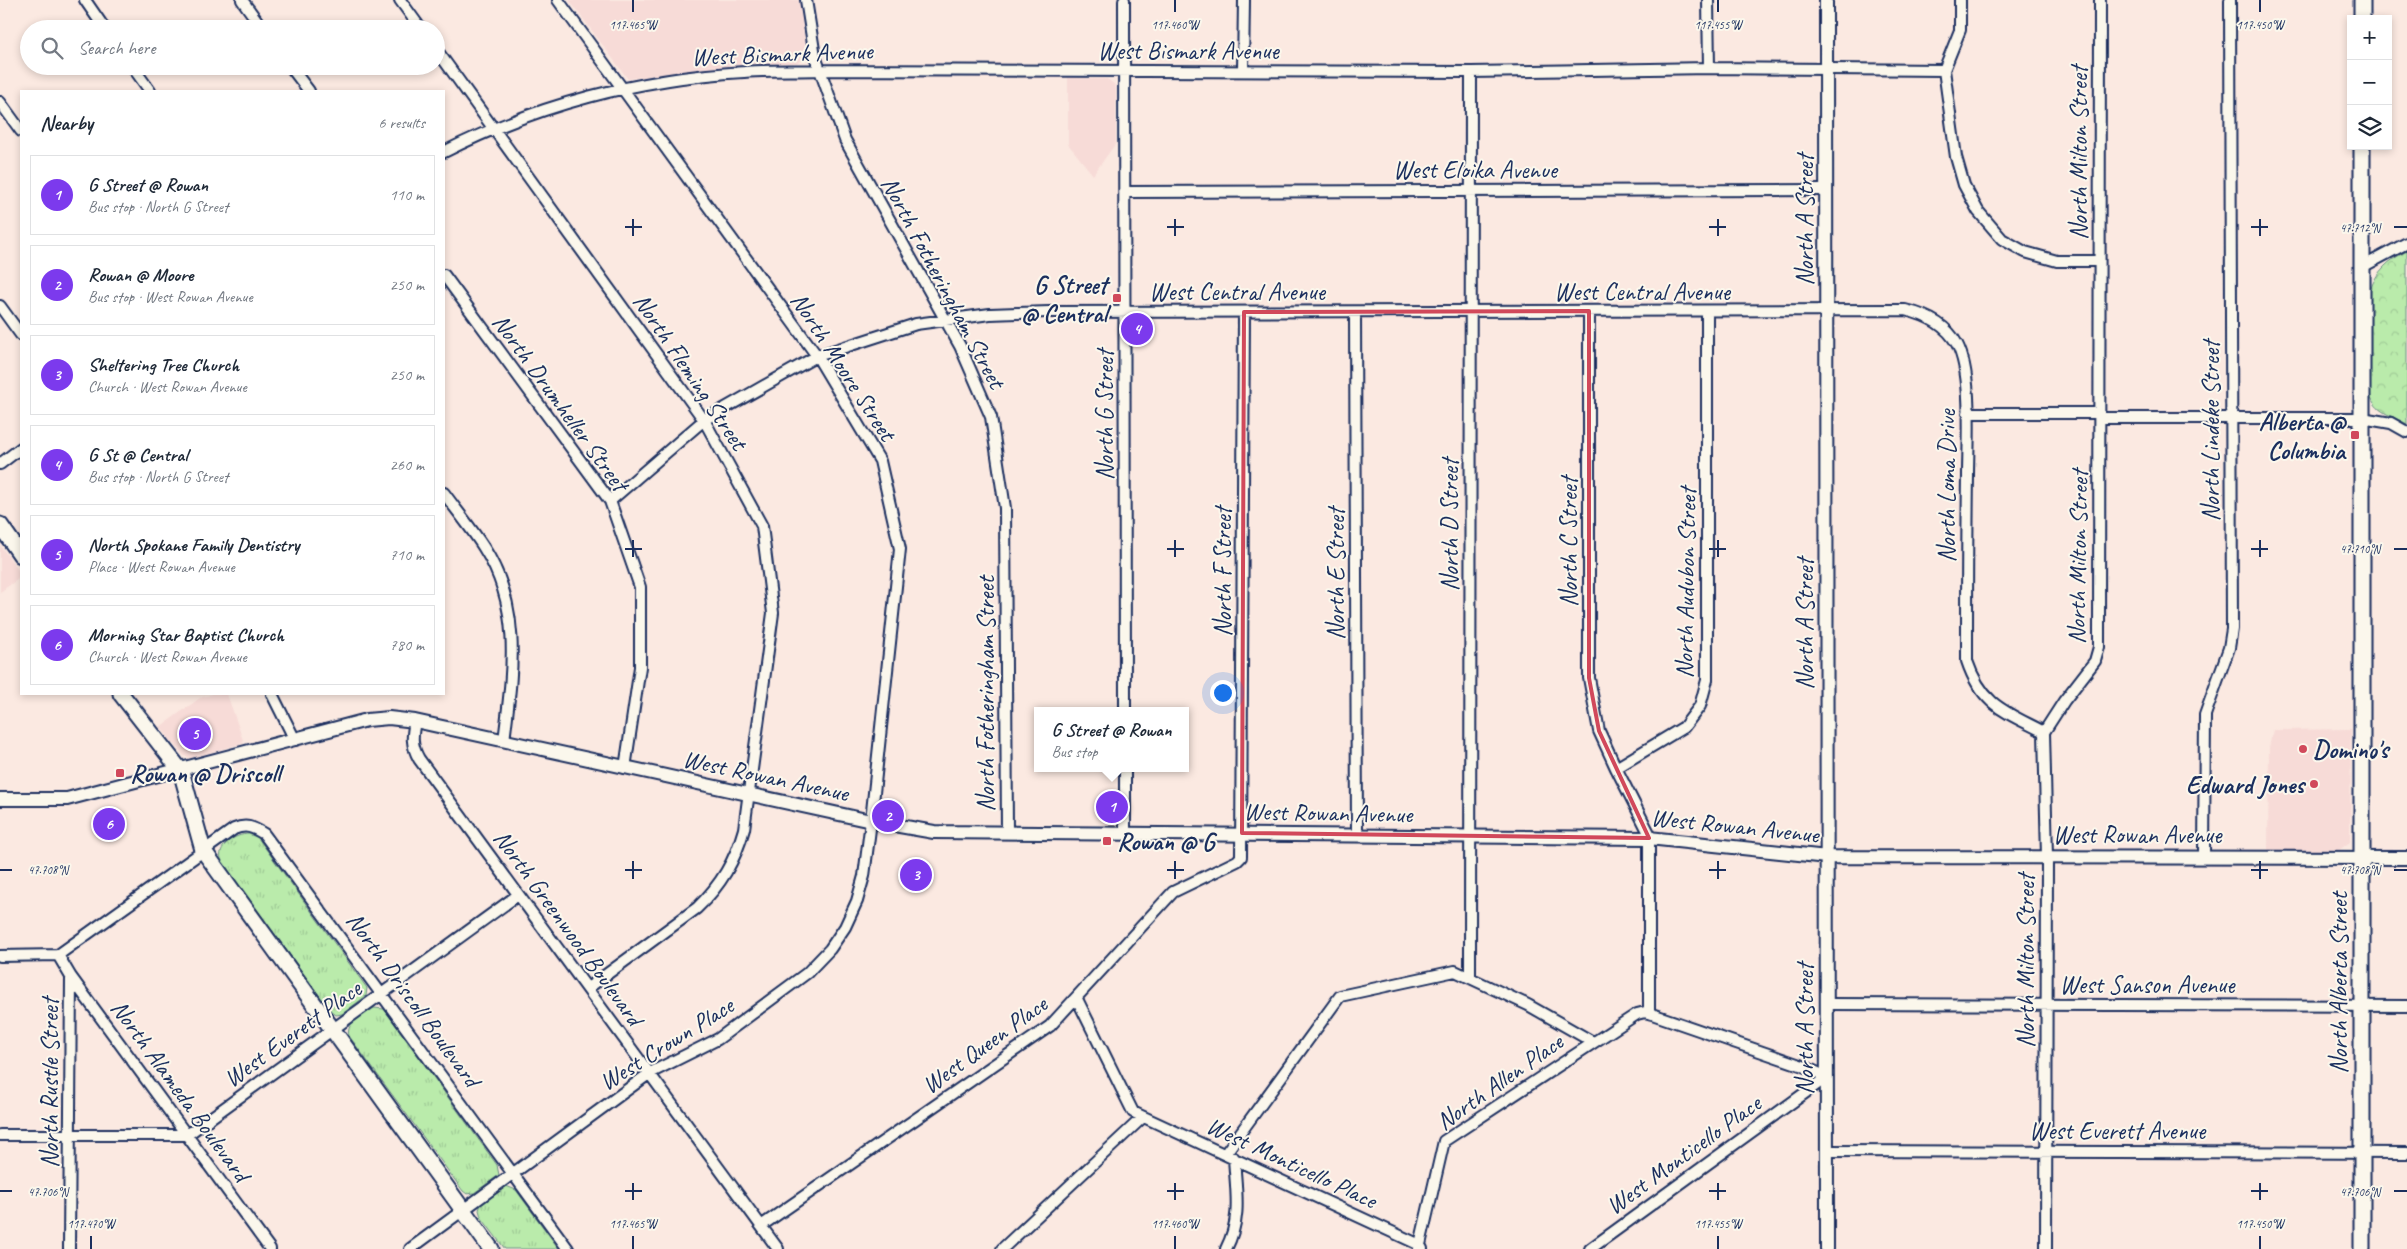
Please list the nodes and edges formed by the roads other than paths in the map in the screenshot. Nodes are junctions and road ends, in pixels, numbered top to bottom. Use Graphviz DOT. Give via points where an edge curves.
graph roads {
  1 [pos="85,0"];
  2 [pos="242,0"];
  3 [pos="400,0"];
  4 [pos="558,0"];
  5 [pos="806,0"];
  6 [pos="1124,0"];
  7 [pos="1244,0"];
  8 [pos="1708,0"];
  9 [pos="1826,0"];
  10 [pos="1960,0"];
  11 [pos="2100,0"];
  12 [pos="2230,0"];
  13 [pos="2362,0"];
  14 [pos="2362,15"];
  15 [pos="99,20"];
  16 [pos="256,20"];
  17 [pos="414,20"];
  18 [pos="445,61"];
  19 [pos="1709,68"];
  20 [pos="820,70"];
  21 [pos="1826,70"];
  22 [pos="1944,70"];
  23 [pos="1124,71"];
  24 [pos="1242,71"];
  25 [pos="1470,72"];
  26 [pos="138,75"];
  27 [pos="297,75"];
  28 [pos="623,88"];
  29 [pos="149,90"];
  30 [pos="308,90"];
  31 [pos="0,102"];
  32 [pos="494,129"];
  33 [pos="20,130"];
  34 [pos="2362,150"];
  35 [pos="445,152"];
  36 [pos="1471,190"];
  37 [pos="1826,190"];
  38 [pos="1124,192"];
  39 [pos="2407,243"];
  40 [pos="2099,262"];
  41 [pos="2362,267"];
  42 [pos="445,276"];
  43 [pos="0,306"];
  44 [pos="1589,311"];
  45 [pos="1125,312"];
  46 [pos="1244,312"];
  47 [pos="1707,312"];
  48 [pos="1827,312"];
  49 [pos="1356,313"];
  50 [pos="1471,313"];
  51 [pos="943,320"];
  52 [pos="20,333"];
  53 [pos="817,356"];
  54 [pos="1968,413"];
  55 [pos="2100,415"];
  56 [pos="2232,417"];
  57 [pos="2362,418"];
  58 [pos="704,420"];
  59 [pos="2407,432"];
  60 [pos="20,449"];
  61 [pos="0,464"];
  62 [pos="445,494"];
  63 [pos="610,502"];
  64 [pos="0,525"];
  65 [pos="20,553"];
  66 [pos="122,695"];
  67 [pos="272,695"];
  68 [pos="1125,707"];
  69 [pos="415,721"];
  70 [pos="2044,732"];
  71 [pos="295,740"];
  72 [pos="504,741"];
  73 [pos="626,768"];
  74 [pos="1616,768"];
  75 [pos="181,771"];
  76 [pos="1125,772"];
  77 [pos="748,795"];
  78 [pos="0,798"];
  79 [pos="872,822"];
  80 [pos="1007,832"];
  81 [pos="1125,832"];
  82 [pos="1242,833"];
  83 [pos="1357,835"];
  84 [pos="1470,836"];
  85 [pos="1649,838"];
  86 [pos="203,850"];
  87 [pos="1827,856"];
  88 [pos="2047,856"];
  89 [pos="2204,857"];
  90 [pos="2361,858"];
  91 [pos="2407,858"];
  92 [pos="518,895"];
  93 [pos="58,955"];
  94 [pos="0,956"];
  95 [pos="71,977"];
  96 [pos="1470,978"];
  97 [pos="588,988"];
  98 [pos="381,995"];
  99 [pos="1076,998"];
  100 [pos="1827,1004"];
  101 [pos="2046,1004"];
  102 [pos="2362,1006"];
  103 [pos="2407,1006"];
  104 [pos="1647,1013"];
  105 [pos="332,1031"];
  106 [pos="1593,1042"];
  107 [pos="650,1073"];
  108 [pos="1827,1077"];
  109 [pos="1143,1117"];
  110 [pos="0,1135"];
  111 [pos="187,1135"];
  112 [pos="70,1136"];
  113 [pos="1827,1151"];
  114 [pos="2046,1151"];
  115 [pos="2362,1153"];
  116 [pos="2407,1153"];
  117 [pos="1229,1156"];
  118 [pos="512,1173"];
  119 [pos="463,1210"];
  120 [pos="761,1226"];
  121 [pos="1420,1248"];
  122 [pos="69,1249"];
  123 [pos="270,1249"];
  124 [pos="410,1249"];
  125 [pos="491,1249"];
  126 [pos="568,1249"];
  127 [pos="778,1249"];
  128 [pos="1002,1249"];
  129 [pos="1226,1249"];
  130 [pos="1590,1249"];
  131 [pos="1827,1249"];
  132 [pos="2046,1249"];
  133 [pos="2362,1249"];
  1 -- 15 [label="street"];
  2 -- 16 [label="street"];
  3 -- 17 [label="street"];
  4 -- 28 [label="street, North Moore Street"];
  5 -- 20 [label="street, North Fotheringham Street"];
  6 -- 23 [label="street, North G Street"];
  7 -- 24 [label="street"];
  8 -- 19 [label="street"];
  9 -- 21 [label="street, North A Street"];
  10 -- 22 [label="street" via="1960,30"];
  11 -- 40 [label="street, North Milton Street"];
  12 -- 56 [label="street, North Lindeke Street"];
  13 -- 14 [label="main road"];
  18 -- 32 [label="street, North Fleming Street"];
  19 -- 21 [label="street, West Bismark Avenue"];
  19 -- 25 [label="street, West Bismark Avenue"];
  20 -- 23 [label="street, West Bismark Avenue"];
  20 -- 28 [label="street, West Bismark Avenue" via="744,72"];
  20 -- 51 [label="street, North Fotheringham Street" via="845,140"];
  21 -- 22 [label="street, West Bismark Avenue"];
  21 -- 37 [label="street, North A Street"];
  22 -- 40 [label="street" via="1956,157 1964,184 1978,211 2002,239 2025,252 2057,262"];
  23 -- 24 [label="street, West Bismark Avenue"];
  23 -- 38 [label="street, North G Street"];
  24 -- 25 [label="street, West Bismark Avenue"];
  25 -- 36 [label="street, North D Street"];
  26 -- 29 [label="street"];
  27 -- 30 [label="street"];
  28 -- 32 [label="street, West Bismark Avenue"];
  28 -- 53 [label="street, North Moore Street"];
  31 -- 33 [label="street"];
  32 -- 35 [label="street, West Bismark Avenue"];
  32 -- 58 [label="street, North Fleming Street"];
  34 -- 41 [label="main road, North Alberta Street"];
  36 -- 37 [label="street, West Eloika Avenue"];
  36 -- 38 [label="street, West Eloika Avenue"];
  36 -- 50 [label="street, North D Street"];
  37 -- 48 [label="street, North A Street"];
  38 -- 45 [label="street, North G Street"];
  39 -- 41 [label="street"];
  40 -- 55 [label="street, North Milton Street"];
  41 -- 57 [label="main road, North Alberta Street"];
  42 -- 63 [label="street, North Drumheller Street"];
  43 -- 52 [label="street"];
  44 -- 47 [label="street, West Central Avenue"];
  44 -- 50 [label="street, West Central Avenue"];
  44 -- 74 [label="street, North C Street" via="1589,678 1599,731"];
  45 -- 46 [label="street, West Central Avenue"];
  45 -- 51 [label="street, West Central Avenue" via="999,314"];
  45 -- 68 [label="street, North G Street"];
  46 -- 49 [label="street, West Central Avenue"];
  46 -- 82 [label="street, North F Street"];
  47 -- 48 [label="street, West Central Avenue"];
  47 -- 74 [label="street, North Audubon Street" via="1707,680 1700,706 1684,727"];
  48 -- 54 [label="street, North Loma Drive" via="1905,310 1923,314 1941,324 1962,356"];
  48 -- 87 [label="street, North A Street"];
  49 -- 50 [label="street, West Central Avenue"];
  49 -- 83 [label="street, North E Street"];
  50 -- 84 [label="street, North D Street"];
  51 -- 53 [label="street, West Central Avenue" via="916,324"];
  51 -- 80 [label="street, North Fotheringham Street" via="960,346 991,417 1005,508"];
  53 -- 58 [label="street, West Central Avenue"];
  53 -- 79 [label="street, North Moore Street" via="880,461 900,549"];
  54 -- 55 [label="street"];
  54 -- 70 [label="street, North Loma Drive" via="1967,662 1980,690 1992,704"];
  55 -- 56 [label="street"];
  55 -- 70 [label="street, North Milton Street" via="2099,646 2095,661"];
  56 -- 57 [label="street"];
  56 -- 89 [label="street, North Lindeke Street" via="2232,629 2229,648 2205,715"];
  57 -- 59 [label="street" via="2391,423"];
  57 -- 90 [label="main road, North Alberta Street"];
  58 -- 63 [label="street, West Central Avenue"];
  58 -- 77 [label="street, North Fleming Street" via="762,526 773,613"];
  60 -- 61 [label="street"];
  62 -- 72 [label="street" via="485,550 508,608 513,661"];
  63 -- 73 [label="street, North Drumheller Street" via="640,587 640,667"];
  64 -- 65 [label="main road"];
  66 -- 75 [label="main road"];
  67 -- 71 [label="street"];
  69 -- 71 [label="street, West Rowan Avenue" via="366,720"];
  69 -- 72 [label="street, West Rowan Avenue"];
  69 -- 92 [label="street, North Greenwood Boulevard" via="413,749"];
  70 -- 88 [label="street, North Milton Street"];
  71 -- 75 [label="street, West Rowan Avenue"];
  72 -- 73 [label="street, West Rowan Avenue"];
  73 -- 77 [label="street, West Rowan Avenue"];
  74 -- 85 [label="street" via="1648,829"];
  75 -- 78 [label="street, West Rowan Avenue" via="67,800"];
  75 -- 86 [label="main road"];
  76 -- 81 [label="street"];
  77 -- 79 [label="street, West Rowan Avenue"];
  77 -- 97 [label="street, North Fleming Street" via="738,852 712,893 697,908"];
  79 -- 80 [label="street, West Rowan Avenue" via="934,832"];
  79 -- 107 [label="street, West Crown Place" via="857,901 830,949 807,974 718,1039"];
  80 -- 81 [label="street, West Rowan Avenue"];
  81 -- 82 [label="street, West Rowan Avenue"];
  82 -- 83 [label="street, West Rowan Avenue"];
  82 -- 99 [label="street, West Queen Place" via="1242,852 1237,861 1173,892"];
  83 -- 84 [label="street, West Rowan Avenue"];
  84 -- 85 [label="street, West Rowan Avenue"];
  84 -- 96 [label="street, North D Street"];
  85 -- 87 [label="street, West Rowan Avenue"];
  85 -- 104 [label="street"];
  86 -- 93 [label="street"];
  86 -- 98 [label="street, North Driscoll Boulevard" via="241,826 252,827 264,834"];
  86 -- 105 [label="main road"];
  87 -- 88 [label="street, West Rowan Avenue"];
  87 -- 100 [label="street, North A Street"];
  88 -- 89 [label="street, West Rowan Avenue"];
  88 -- 101 [label="street, North Milton Street"];
  89 -- 90 [label="street, West Rowan Avenue"];
  90 -- 91 [label="street, West Rowan Avenue"];
  90 -- 102 [label="main road, North Alberta Street"];
  92 -- 97 [label="street, North Greenwood Boulevard"];
  92 -- 98 [label="street, West Everett Place"];
  93 -- 94 [label="street"];
  93 -- 95 [label="street, North Alameda Boulevard"];
  95 -- 111 [label="street, North Alameda Boulevard"];
  95 -- 112 [label="street, North Rustle Street"];
  96 -- 106 [label="street" via="1528,1005"];
  96 -- 117 [label="street" via="1452,971 1337,998"];
  97 -- 107 [label="street, North Greenwood Boulevard"];
  98 -- 105 [label="street, West Everett Place"];
  98 -- 118 [label="street, North Driscoll Boulevard"];
  99 -- 109 [label="street, West Monticello Place" via="1129,1108"];
  99 -- 120 [label="street, West Queen Place" via="1050,1026"];
  100 -- 101 [label="street, West Sanson Avenue"];
  100 -- 108 [label="street, North A Street"];
  101 -- 102 [label="street, West Sanson Avenue"];
  101 -- 114 [label="street, North Milton Street"];
  102 -- 103 [label="street, West Sanson Avenue"];
  102 -- 115 [label="main road, North Alberta Street"];
  104 -- 106 [label="street, North Allen Place" via="1637,1014"];
  104 -- 108 [label="street"];
  105 -- 111 [label="street, West Everett Place"];
  105 -- 119 [label="main road"];
  106 -- 121 [label="street, North Allen Place" via="1444,1141"];
  107 -- 118 [label="street, West Crown Place"];
  107 -- 120 [label="street, North Greenwood Boulevard"];
  108 -- 113 [label="street, North A Street"];
  108 -- 130 [label="street, West Monticello Place"];
  109 -- 117 [label="street, West Monticello Place"];
  109 -- 128 [label="street"];
  110 -- 112 [label="street"];
  111 -- 112 [label="street"];
  111 -- 123 [label="street, North Alameda Boulevard"];
  112 -- 122 [label="street, North Rustle Street"];
  113 -- 114 [label="street, West Everett Avenue"];
  113 -- 131 [label="street, North A Street"];
  114 -- 115 [label="street, West Everett Avenue"];
  114 -- 132 [label="street, North Milton Street"];
  115 -- 116 [label="street, West Everett Avenue"];
  115 -- 133 [label="main road, North Alberta Street"];
  117 -- 121 [label="street, West Monticello Place"];
  117 -- 129 [label="street" via="1238,1210"];
  118 -- 119 [label="street, West Crown Place"];
  118 -- 126 [label="street, North Driscoll Boulevard"];
  119 -- 124 [label="street, West Crown Place"];
  119 -- 125 [label="main road"];
  120 -- 127 [label="street, North Greenwood Boulevard"];
}
